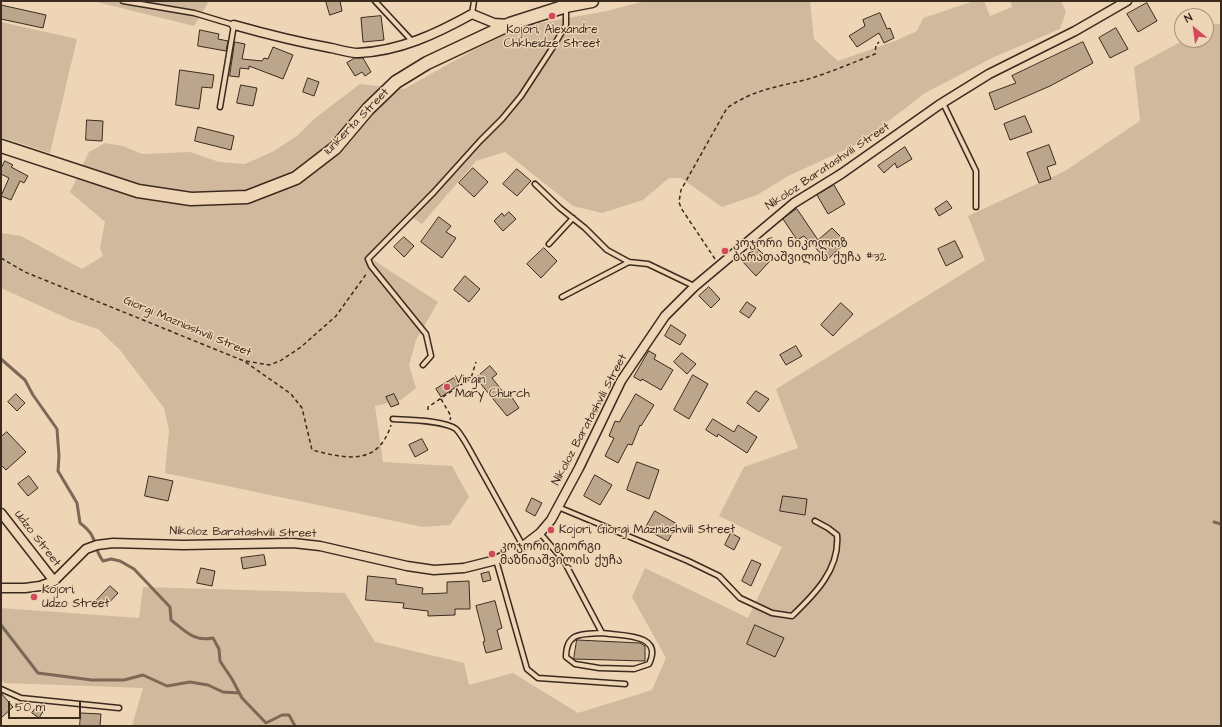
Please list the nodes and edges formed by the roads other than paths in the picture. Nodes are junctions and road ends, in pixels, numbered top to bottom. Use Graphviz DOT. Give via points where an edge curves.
graph roads {
  1 [pos="123,1"];
  2 [pos="375,1"];
  3 [pos="474,1"];
  4 [pos="592,1"];
  5 [pos="1127,1"];
  6 [pos="572,4"];
  7 [pos="472,14"];
  8 [pos="510,24"];
  9 [pos="234,25"];
  10 [pos="413,42"];
  11 [pos="943,103"];
  12 [pos="220,107"];
  13 [pos="1,146"];
  14 [pos="536,184"];
  15 [pos="976,207"];
  16 [pos="573,218"];
  17 [pos="549,244"];
  18 [pos="629,262"];
  19 [pos="694,286"];
  20 [pos="562,297"];
  21 [pos="422,364"];
  22 [pos="393,419"];
  23 [pos="557,507"];
  24 [pos="1,512"];
  25 [pos="815,521"];
  26 [pos="540,533"];
  27 [pos="523,546"];
  28 [pos="496,560"];
  29 [pos="54,581"];
  30 [pos="1,588"];
  31 [pos="602,633"];
  32 [pos="625,684"];
  33 [pos="1,689"];
  34 [pos="119,708"];
  1 -- 9 [label="lane" via="194,13"];
  2 -- 10 [label="lane"];
  3 -- 7 [label="lane"];
  4 -- 6 [label="main road, Iunkerta Street"];
  5 -- 11 [label="street, Nikoloz Baratashvili Street" via="1075,31 989,74"];
  6 -- 8 [label="main road, Iunkerta Street"];
  6 -- 21 [label="lane" via="566,25 521,96 368,260 426,334 431,356"];
  7 -- 8 [label="street" via="494,23"];
  7 -- 10 [label="street" via="439,32"];
  8 -- 13 [label="main road, Iunkerta Street" via="428,63 396,82 368,109 335,148 296,178 246,197 191,200 138,191"];
  9 -- 10 [label="street" via="277,37 357,53 393,48"];
  9 -- 12 [label="lane"];
  11 -- 15 [label="lane" via="976,171"];
  11 -- 19 [label="street, Nikoloz Baratashvili Street" via="853,166 794,203"];
  14 -- 16 [label="lane"];
  16 -- 17 [label="lane"];
  16 -- 18 [label="lane" via="608,250"];
  18 -- 19 [label="lane" via="648,264"];
  18 -- 20 [label="lane"];
  19 -- 23 [label="street, Nikoloz Baratashvili Street" via="665,316 621,381"];
  22 -- 27 [label="lane" via="448,425 456,429 467,444"];
  23 -- 25 [label="lane" via="688,561 720,576 740,598 772,613 792,616 813,595 833,566 838,547 837,535"];
  23 -- 26 [label="street, Nikoloz Baratashvili Street" via="551,520"];
  24 -- 29 [label="street, Udzo Street"];
  26 -- 27 [label="street, Nikoloz Baratashvili Street"];
  26 -- 31 [label="lane" via="564,561"];
  27 -- 28 [label="street, Nikoloz Baratashvili Street"];
  28 -- 29 [label="street, Nikoloz Baratashvili Street" via="464,568 434,570 326,547 293,543 113,543 86,549"];
  28 -- 32 [label="lane" via="527,669 538,678"];
  29 -- 30 [label="street" via="25,588"];
  31 -- 31 [label="lane" via="645,640 651,646 653,657 649,664 634,669 575,664 566,657 570,638 580,634"];
  33 -- 34 [label="lane" via="21,698"];
}
